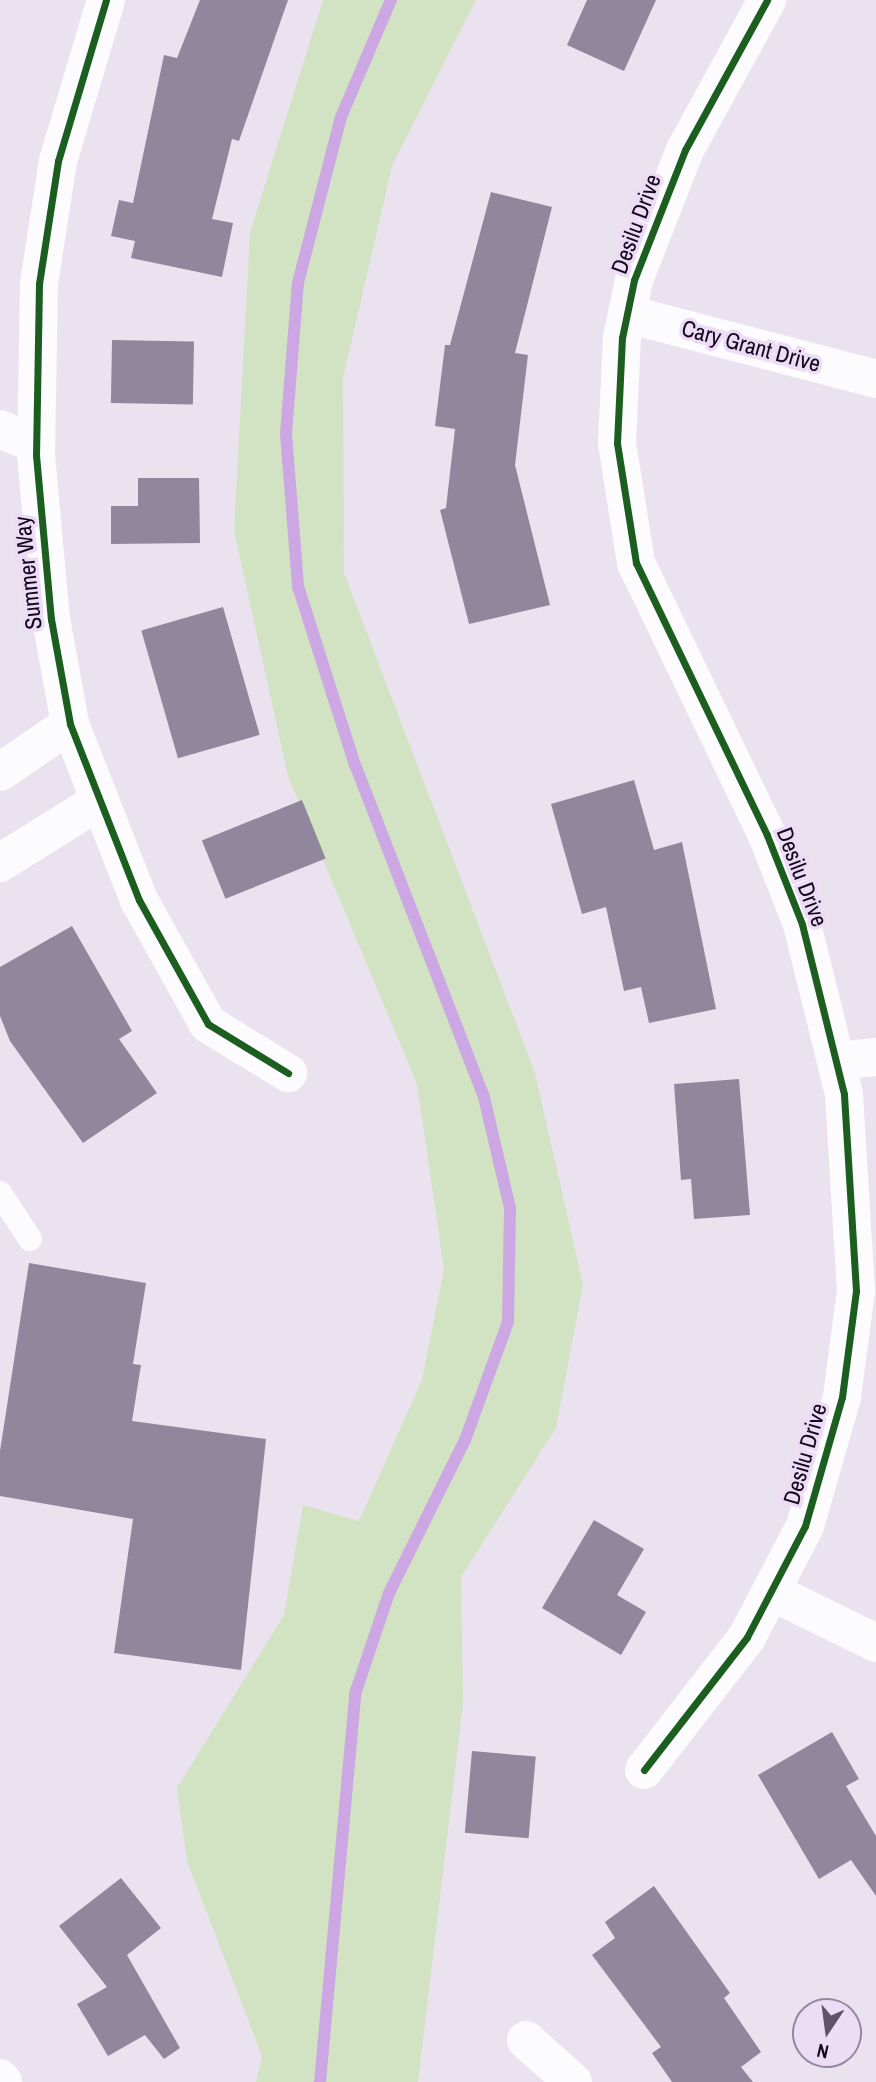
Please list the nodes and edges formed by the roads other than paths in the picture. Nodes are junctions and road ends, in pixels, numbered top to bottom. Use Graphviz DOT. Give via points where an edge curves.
graph roads {
  1 [pos="106,0"];
  2 [pos="767,0"];
  3 [pos="626,314"];
  4 [pos="876,379"];
  5 [pos="0,429"];
  6 [pos="36,444"];
  7 [pos="70,724"];
  8 [pos="0,772"];
  9 [pos="96,803"];
  10 [pos="5,850"];
  11 [pos="876,1057"];
  12 [pos="837,1061"];
  13 [pos="288,1073"];
  14 [pos="0,1193"];
  15 [pos="30,1239"];
  16 [pos="772,1592"];
  17 [pos="876,1643"];
  18 [pos="644,1770"];
  19 [pos="526,2040"];
  20 [pos="573,2082"];
  1 -- 6 [label="street, Summer Way" via="58,161 38,284"];
  2 -- 3 [label="street, Desilu Drive" via="685,150"];
  3 -- 4 [label="street, Cary Grant Drive"];
  3 -- 12 [label="street, Desilu Drive" via="617,443 636,564 766,835 802,924"];
  5 -- 6 [label="street"];
  6 -- 7 [label="street, Summer Way" via="51,619"];
  7 -- 8 [label="street"];
  7 -- 9 [label="street, Summer Way"];
  9 -- 10 [label="street"];
  9 -- 13 [label="street, Summer Way" via="139,900 208,1024"];
  11 -- 12 [label="street"];
  12 -- 16 [label="street, Desilu Drive" via="856,1291 842,1397 805,1525"];
  14 -- 15 [label="lane"];
  16 -- 17 [label="street"];
  16 -- 18 [label="street, Desilu Drive" via="711,1690"];
  19 -- 20 [label="street"];
}
